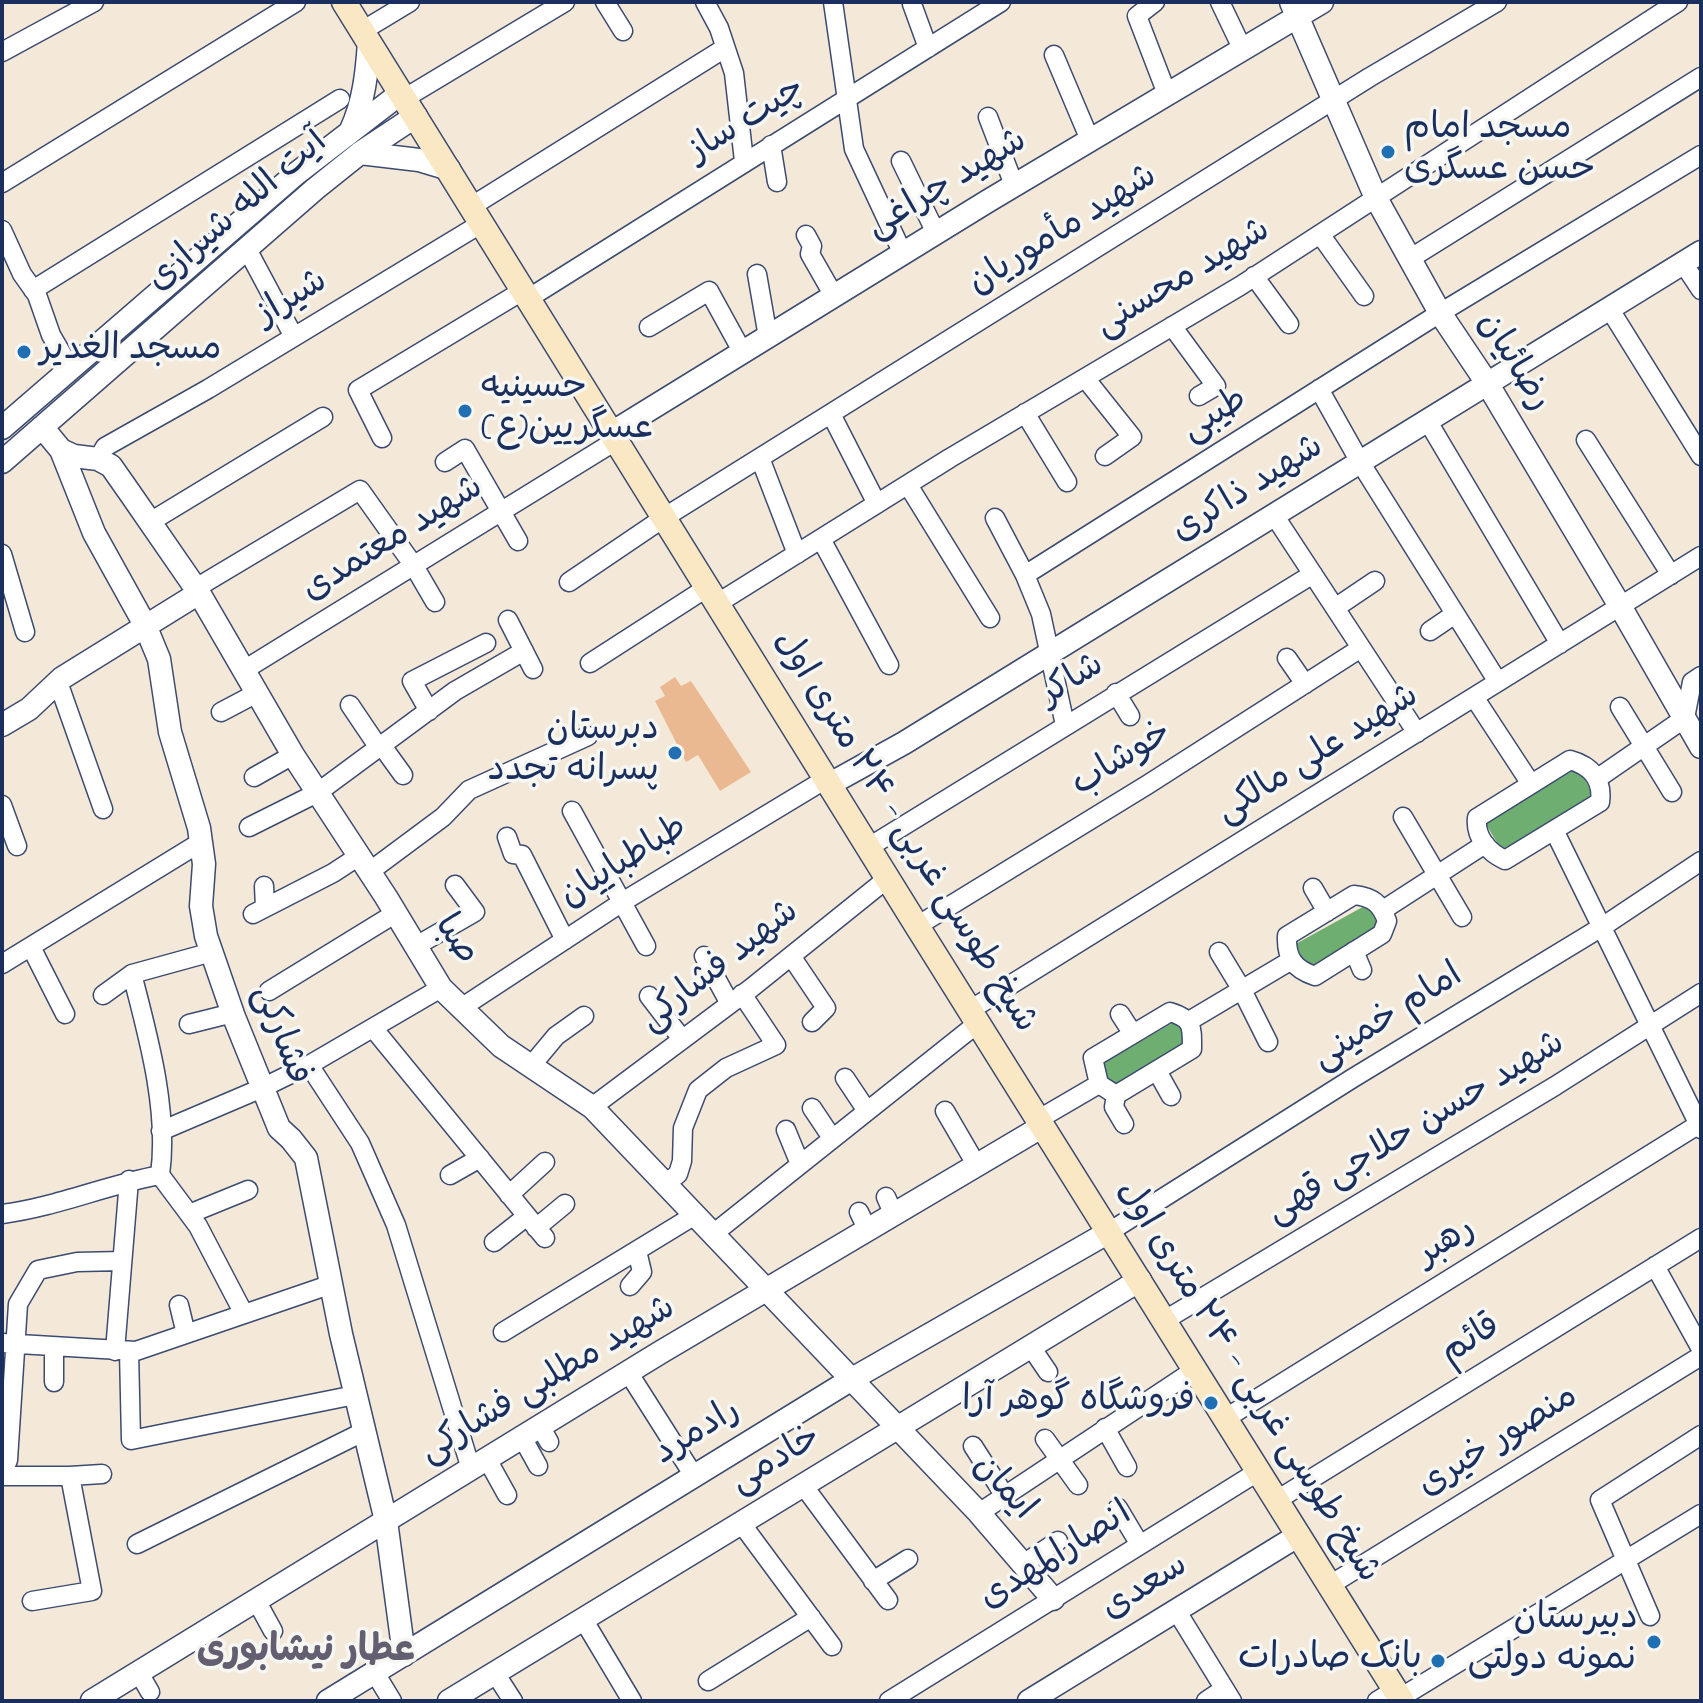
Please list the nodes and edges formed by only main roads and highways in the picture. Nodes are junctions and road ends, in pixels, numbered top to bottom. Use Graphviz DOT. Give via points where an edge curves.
graph roads {
  1 [pos="344,2"];
  2 [pos="1394,1697"];
  1 -- 2 [label="main road, شیخ طوسی غربی - ۲۴ متری اول" via="1330,1585"];
}
